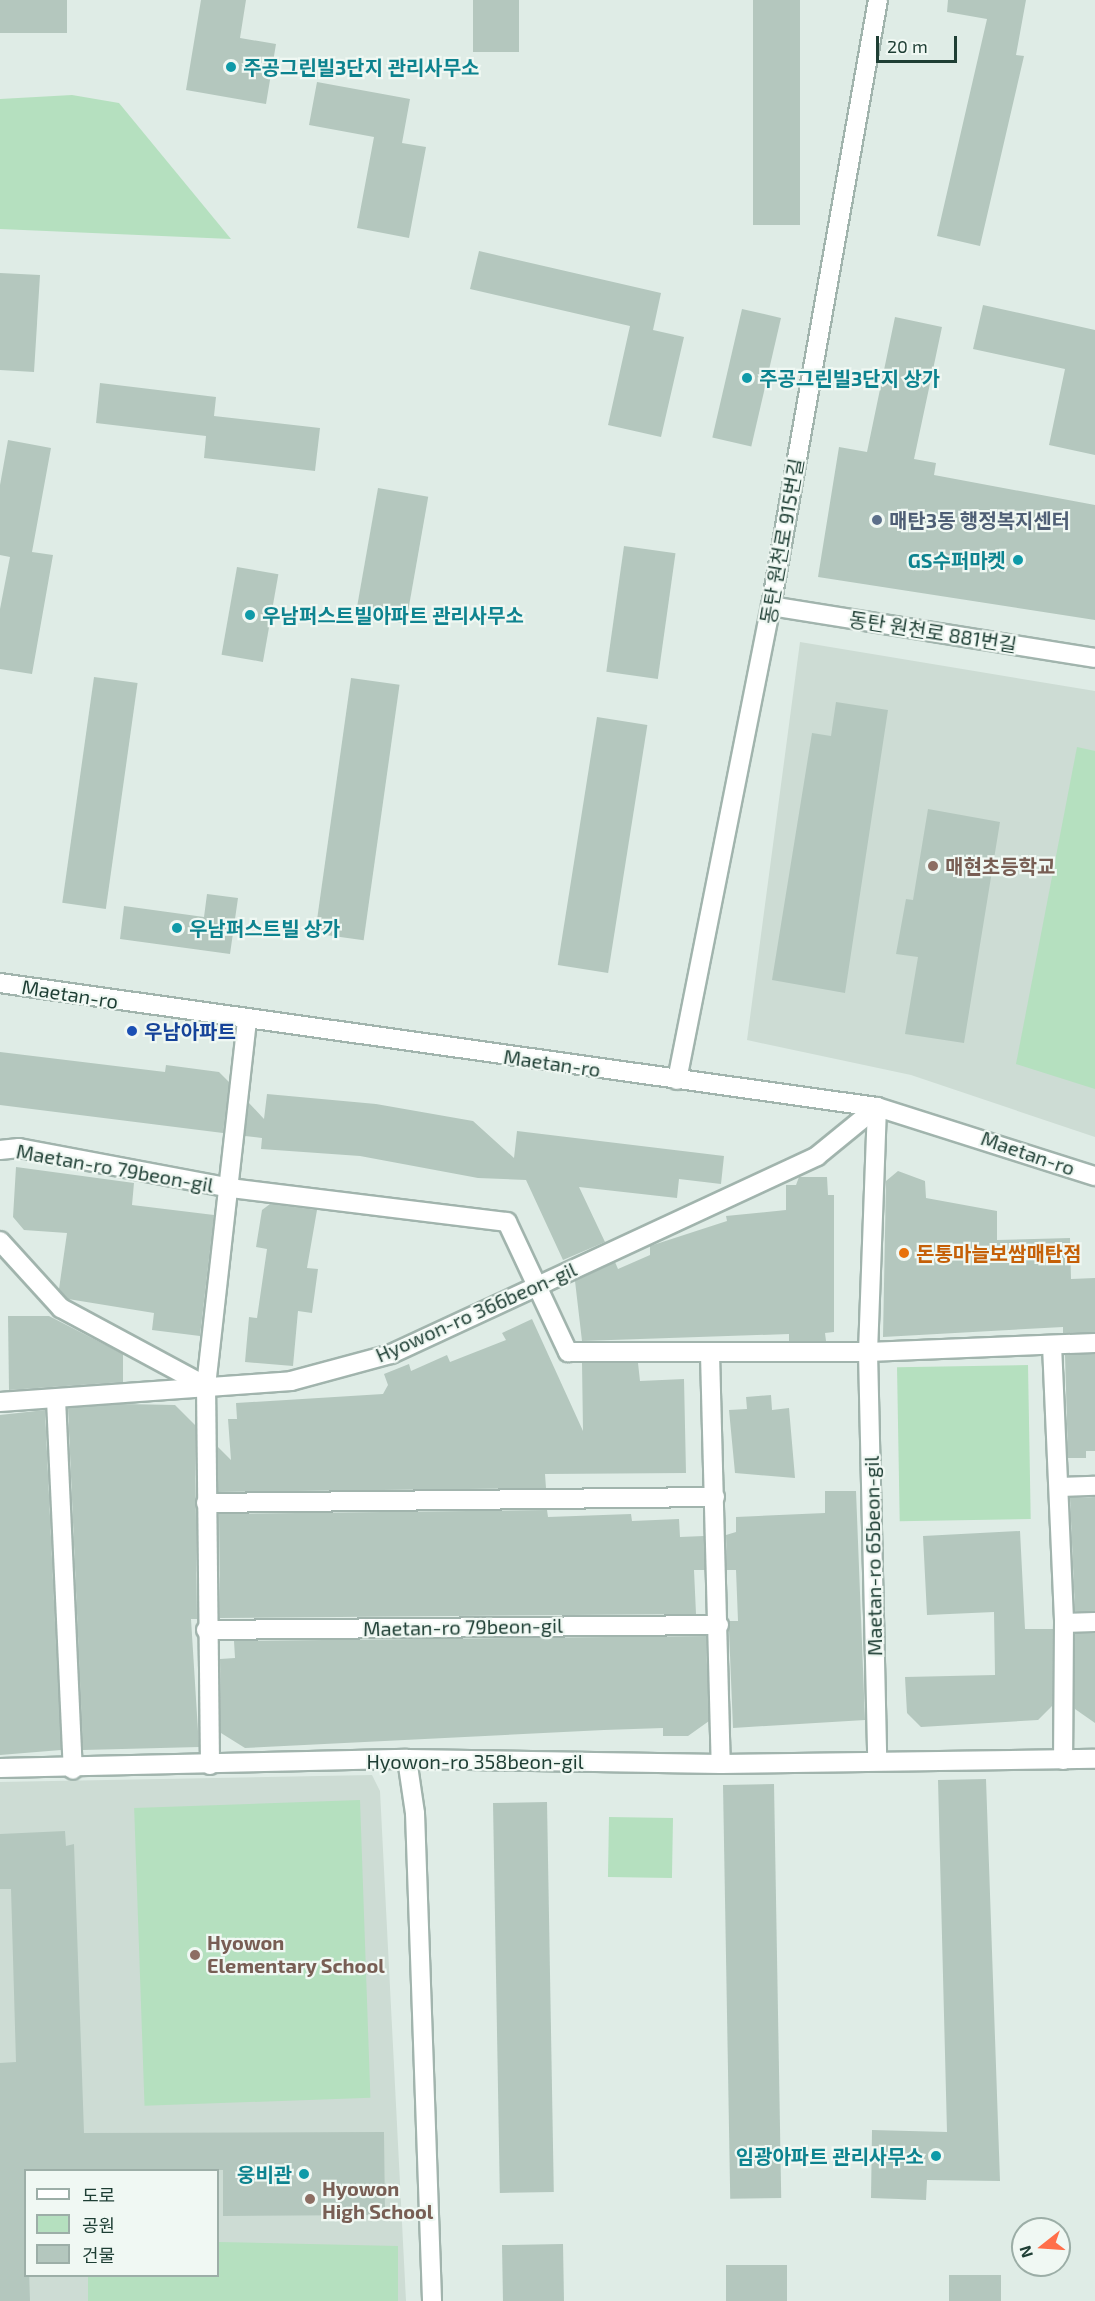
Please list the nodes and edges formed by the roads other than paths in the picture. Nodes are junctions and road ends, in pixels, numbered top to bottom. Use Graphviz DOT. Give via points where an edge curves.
graph roads {
  1 [pos="878,0"];
  2 [pos="771,606"];
  3 [pos="1095,658"];
  4 [pos="0,983"];
  5 [pos="247,1022"];
  6 [pos="677,1080"];
  7 [pos="877,1107"];
  8 [pos="0,1150"];
  9 [pos="1095,1176"];
  10 [pos="230,1188"];
  11 [pos="0,1241"];
  12 [pos="537,1284"];
  13 [pos="1095,1343"];
  14 [pos="1052,1346"];
  15 [pos="868,1352"];
  16 [pos="710,1354"];
  17 [pos="206,1386"];
  18 [pos="56,1399"];
  19 [pos="0,1401"];
  20 [pos="1095,1486"];
  21 [pos="1060,1487"];
  22 [pos="715,1497"];
  23 [pos="206,1503"];
  24 [pos="1095,1622"];
  25 [pos="1064,1623"];
  26 [pos="719,1625"];
  27 [pos="206,1630"];
  28 [pos="407,1759"];
  29 [pos="1095,1759"];
  30 [pos="878,1760"];
  31 [pos="1063,1760"];
  32 [pos="721,1764"];
  33 [pos="210,1765"];
  34 [pos="0,1768"];
  35 [pos="73,1770"];
  36 [pos="432,2301"];
  1 -- 2 [label="street, 동탄 원천로 915번길"];
  2 -- 3 [label="street, 동탄 원천로 881번길"];
  2 -- 6 [label="street, 동탄 원천로 915번길"];
  4 -- 5 [label="street, Maetan-ro"];
  5 -- 6 [label="street, Maetan-ro"];
  5 -- 10 [label="street, Maetan-ro 79beon-gil"];
  6 -- 7 [label="street, Maetan-ro"];
  7 -- 9 [label="street, Maetan-ro"];
  7 -- 12 [label="street, Hyowon-ro 366beon-gil" via="817,1156"];
  7 -- 15 [label="street, Maetan-ro 65beon-gil"];
  8 -- 10 [label="street, Maetan-ro 79beon-gil" via="19,1148"];
  10 -- 12 [label="street, Maetan-ro 79beon-gil" via="507,1222"];
  10 -- 17 [label="street, Maetan-ro 79beon-gil"];
  11 -- 17 [label="street" via="60,1308"];
  12 -- 16 [label="street" via="568,1352"];
  12 -- 17 [label="street, Hyowon-ro 366beon-gil" via="391,1354 291,1381"];
  13 -- 14 [label="street"];
  14 -- 15 [label="street"];
  14 -- 21 [label="street"];
  15 -- 16 [label="street"];
  15 -- 30 [label="street, Maetan-ro 65beon-gil"];
  16 -- 22 [label="street"];
  17 -- 18 [label="street, Hyowon-ro 366beon-gil"];
  17 -- 23 [label="street, Maetan-ro 79beon-gil"];
  18 -- 19 [label="street, Hyowon-ro 366beon-gil"];
  18 -- 35 [label="street"];
  20 -- 21 [label="street"];
  21 -- 25 [label="street"];
  22 -- 23 [label="street"];
  22 -- 26 [label="street"];
  23 -- 27 [label="street, Maetan-ro 79beon-gil"];
  24 -- 25 [label="street"];
  25 -- 31 [label="street"];
  26 -- 27 [label="street, Maetan-ro 79beon-gil"];
  26 -- 32 [label="street"];
  27 -- 33 [label="street, Maetan-ro 79beon-gil"];
  28 -- 32 [label="street, Hyowon-ro 358beon-gil"];
  28 -- 33 [label="street, Hyowon-ro 358beon-gil"];
  28 -- 36 [label="street" via="415,1813"];
  29 -- 31 [label="street, Hyowon-ro 358beon-gil"];
  30 -- 31 [label="street, Hyowon-ro 358beon-gil"];
  30 -- 32 [label="street, Hyowon-ro 358beon-gil"];
  33 -- 35 [label="street, Hyowon-ro 358beon-gil"];
  34 -- 35 [label="street, Hyowon-ro 358beon-gil"];
}
